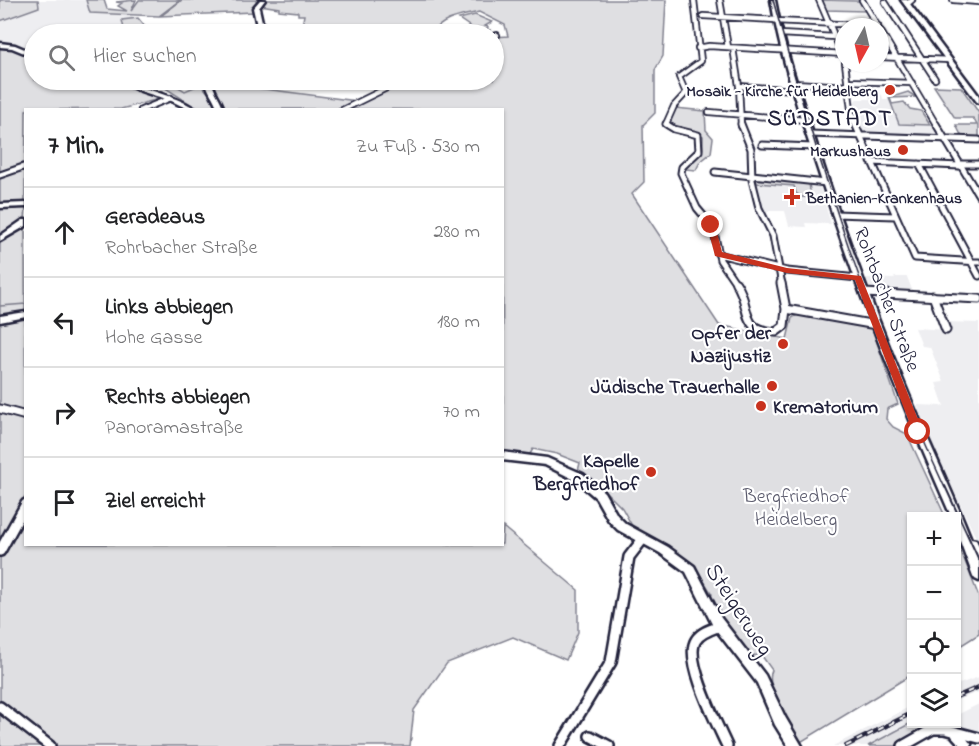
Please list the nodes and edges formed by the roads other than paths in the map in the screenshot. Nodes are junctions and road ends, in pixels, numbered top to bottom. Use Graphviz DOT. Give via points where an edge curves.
graph roads {
  1 [pos="263,0"];
  2 [pos="694,0"];
  3 [pos="720,0"];
  4 [pos="773,0"];
  5 [pos="819,0"];
  6 [pos="862,0"];
  7 [pos="953,0"];
  8 [pos="961,0"];
  9 [pos="908,1"];
  10 [pos="885,2"];
  11 [pos="979,2"];
  12 [pos="703,16"];
  13 [pos="723,17"];
  14 [pos="873,18"];
  15 [pos="776,20"];
  16 [pos="260,24"];
  17 [pos="830,24"];
  18 [pos="835,24"];
  19 [pos="780,34"];
  20 [pos="835,37"];
  21 [pos="0,45"];
  22 [pos="889,45"];
  23 [pos="697,46"];
  24 [pos="730,48"];
  25 [pos="24,51"];
  26 [pos="784,51"];
  27 [pos="835,54"];
  28 [pos="889,58"];
  29 [pos="897,58"];
  30 [pos="922,59"];
  31 [pos="949,60"];
  32 [pos="846,72"];
  33 [pos="935,79"];
  34 [pos="848,83"];
  35 [pos="912,83"];
  36 [pos="739,86"];
  37 [pos="795,86"];
  38 [pos="146,90"];
  39 [pos="212,90"];
  40 [pos="383,90"];
  41 [pos="171,98"];
  42 [pos="978,99"];
  43 [pos="146,108"];
  44 [pos="190,108"];
  45 [pos="220,108"];
  46 [pos="346,108"];
  47 [pos="709,112"];
  48 [pos="741,115"];
  49 [pos="805,120"];
  50 [pos="810,134"];
  51 [pos="859,135"];
  52 [pos="944,138"];
  53 [pos="979,140"];
  54 [pos="762,145"];
  55 [pos="814,147"];
  56 [pos="871,162"];
  57 [pos="919,164"];
  58 [pos="979,164"];
  59 [pos="959,165"];
  60 [pos="24,167"];
  61 [pos="715,172"];
  62 [pos="0,175"];
  63 [pos="752,176"];
  64 [pos="826,183"];
  65 [pos="977,188"];
  66 [pos="979,196"];
  67 [pos="24,205"];
  68 [pos="0,206"];
  69 [pos="835,213"];
  70 [pos="895,216"];
  71 [pos="24,223"];
  72 [pos="0,239"];
  73 [pos="718,254"];
  74 [pos="971,261"];
  75 [pos="979,262"];
  76 [pos="780,269"];
  77 [pos="979,276"];
  78 [pos="858,278"];
  79 [pos="864,293"];
  80 [pos="933,296"];
  81 [pos="979,298"];
  82 [pos="786,309"];
  83 [pos="24,314"];
  84 [pos="0,319"];
  85 [pos="876,325"];
  86 [pos="946,330"];
  87 [pos="0,409"];
  88 [pos="24,415"];
  89 [pos="504,456"];
  90 [pos="24,508"];
  91 [pos="954,512"];
  92 [pos="961,525"];
  93 [pos="961,528"];
  94 [pos="643,539"];
  95 [pos="0,551"];
  96 [pos="979,557"];
  97 [pos="979,576"];
  98 [pos="720,626"];
  99 [pos="0,707"];
  100 [pos="951,731"];
  101 [pos="590,736"];
  102 [pos="979,738"];
  103 [pos="50,746"];
  104 [pos="560,746"];
  105 [pos="609,746"];
  106 [pos="727,746"];
  107 [pos="793,746"];
  108 [pos="903,746"];
  109 [pos="967,746"];
  1 -- 16 [label="main road" via="256,8"];
  2 -- 23 [label="street"];
  3 -- 13 [label="street"];
  4 -- 15 [label="main road, Rohrbacher Straße"];
  5 -- 17 [label="street"];
  6 -- 14 [label="street"];
  7 -- 8 [label="street"];
  8 -- 11 [label="street"];
  9 -- 31 [label="main road"];
  10 -- 30 [label="street"];
  12 -- 13 [label="street"];
  13 -- 15 [label="street"];
  13 -- 24 [label="street"];
  15 -- 17 [label="street"];
  15 -- 19 [label="main road, Rohrbacher Straße"];
  17 -- 18 [label="street"];
  17 -- 20 [label="street"];
  19 -- 20 [label="street"];
  19 -- 26 [label="main road, Rohrbacher Straße"];
  21 -- 25 [label="main road"];
  22 -- 29 [label="street"];
  23 -- 24 [label="street"];
  23 -- 73 [label="street" via="701,61 679,77 686,94 674,106 666,124 698,135 699,151 681,173 697,208 713,227"];
  24 -- 26 [label="street"];
  24 -- 36 [label="street"];
  26 -- 27 [label="street"];
  26 -- 37 [label="main road, Rohrbacher Straße"];
  28 -- 29 [label="street"];
  29 -- 30 [label="street"];
  29 -- 35 [label="street"];
  30 -- 31 [label="street"];
  30 -- 33 [label="street"];
  31 -- 42 [label="main road"];
  32 -- 34 [label="street"];
  34 -- 35 [label="street"];
  34 -- 37 [label="street"];
  34 -- 51 [label="street" via="852,117"];
  35 -- 52 [label="street"];
  36 -- 37 [label="street"];
  36 -- 48 [label="street"];
  37 -- 49 [label="main road, Rohrbacher Straße"];
  38 -- 41 [label="main road"];
  39 -- 45 [label="main road"];
  40 -- 46 [label="street"];
  41 -- 43 [label="street"];
  41 -- 44 [label="main road"];
  47 -- 48 [label="street"];
  48 -- 49 [label="street"];
  48 -- 63 [label="street" via="751,149"];
  49 -- 50 [label="main road, Rohrbacher Straße"];
  50 -- 51 [label="street"];
  50 -- 55 [label="main road, Rohrbacher Straße"];
  51 -- 52 [label="street"];
  51 -- 56 [label="street"];
  52 -- 53 [label="street"];
  52 -- 59 [label="street"];
  54 -- 55 [label="street"];
  55 -- 64 [label="main road, Rohrbacher Straße"];
  56 -- 57 [label="street"];
  56 -- 70 [label="street"];
  57 -- 59 [label="street"];
  57 -- 74 [label="street"];
  58 -- 59 [label="street"];
  59 -- 65 [label="street"];
  60 -- 62 [label="street"];
  61 -- 63 [label="street"];
  63 -- 64 [label="street"];
  63 -- 76 [label="street"];
  64 -- 69 [label="main road, Rohrbacher Straße"];
  65 -- 66 [label="street"];
  67 -- 68 [label="main road"];
  69 -- 70 [label="street"];
  69 -- 78 [label="main road, Rohrbacher Straße"];
  70 -- 74 [label="street" via="916,259"];
  71 -- 72 [label="main road"];
  73 -- 76 [label="street"];
  73 -- 82 [label="street" via="740,288 753,327 766,332 782,329"];
  74 -- 75 [label="street"];
  74 -- 77 [label="street"];
  76 -- 78 [label="street"];
  76 -- 82 [label="street"];
  78 -- 79 [label="main road, Rohrbacher Straße"];
  79 -- 80 [label="street"];
  79 -- 85 [label="main road, Rohrbacher Straße"];
  80 -- 81 [label="street"];
  80 -- 86 [label="street"];
  82 -- 85 [label="street"];
  83 -- 84 [label="main road"];
  85 -- 91 [label="main road, Rohrbacher Straße"];
  87 -- 88 [label="street"];
  89 -- 94 [label="main road, Steigerweg" via="543,461 579,477 600,495 617,523"];
  90 -- 95 [label="street"];
  92 -- 96 [label="main road, Rohrbacher Straße"];
  93 -- 97 [label="main road, Rohrbacher Straße"];
  94 -- 98 [label="main road, Steigerweg" via="690,569"];
  94 -- 104 [label="street" via="629,557 608,670"];
  98 -- 106 [label="street" via="699,636 693,654"];
  98 -- 107 [label="main road, Steigerweg" via="761,679"];
  99 -- 103 [label="street"];
  100 -- 102 [label="street"];
  100 -- 108 [label="street" via="933,729"];
  100 -- 109 [label="street"];
  101 -- 105 [label="street"];
}
